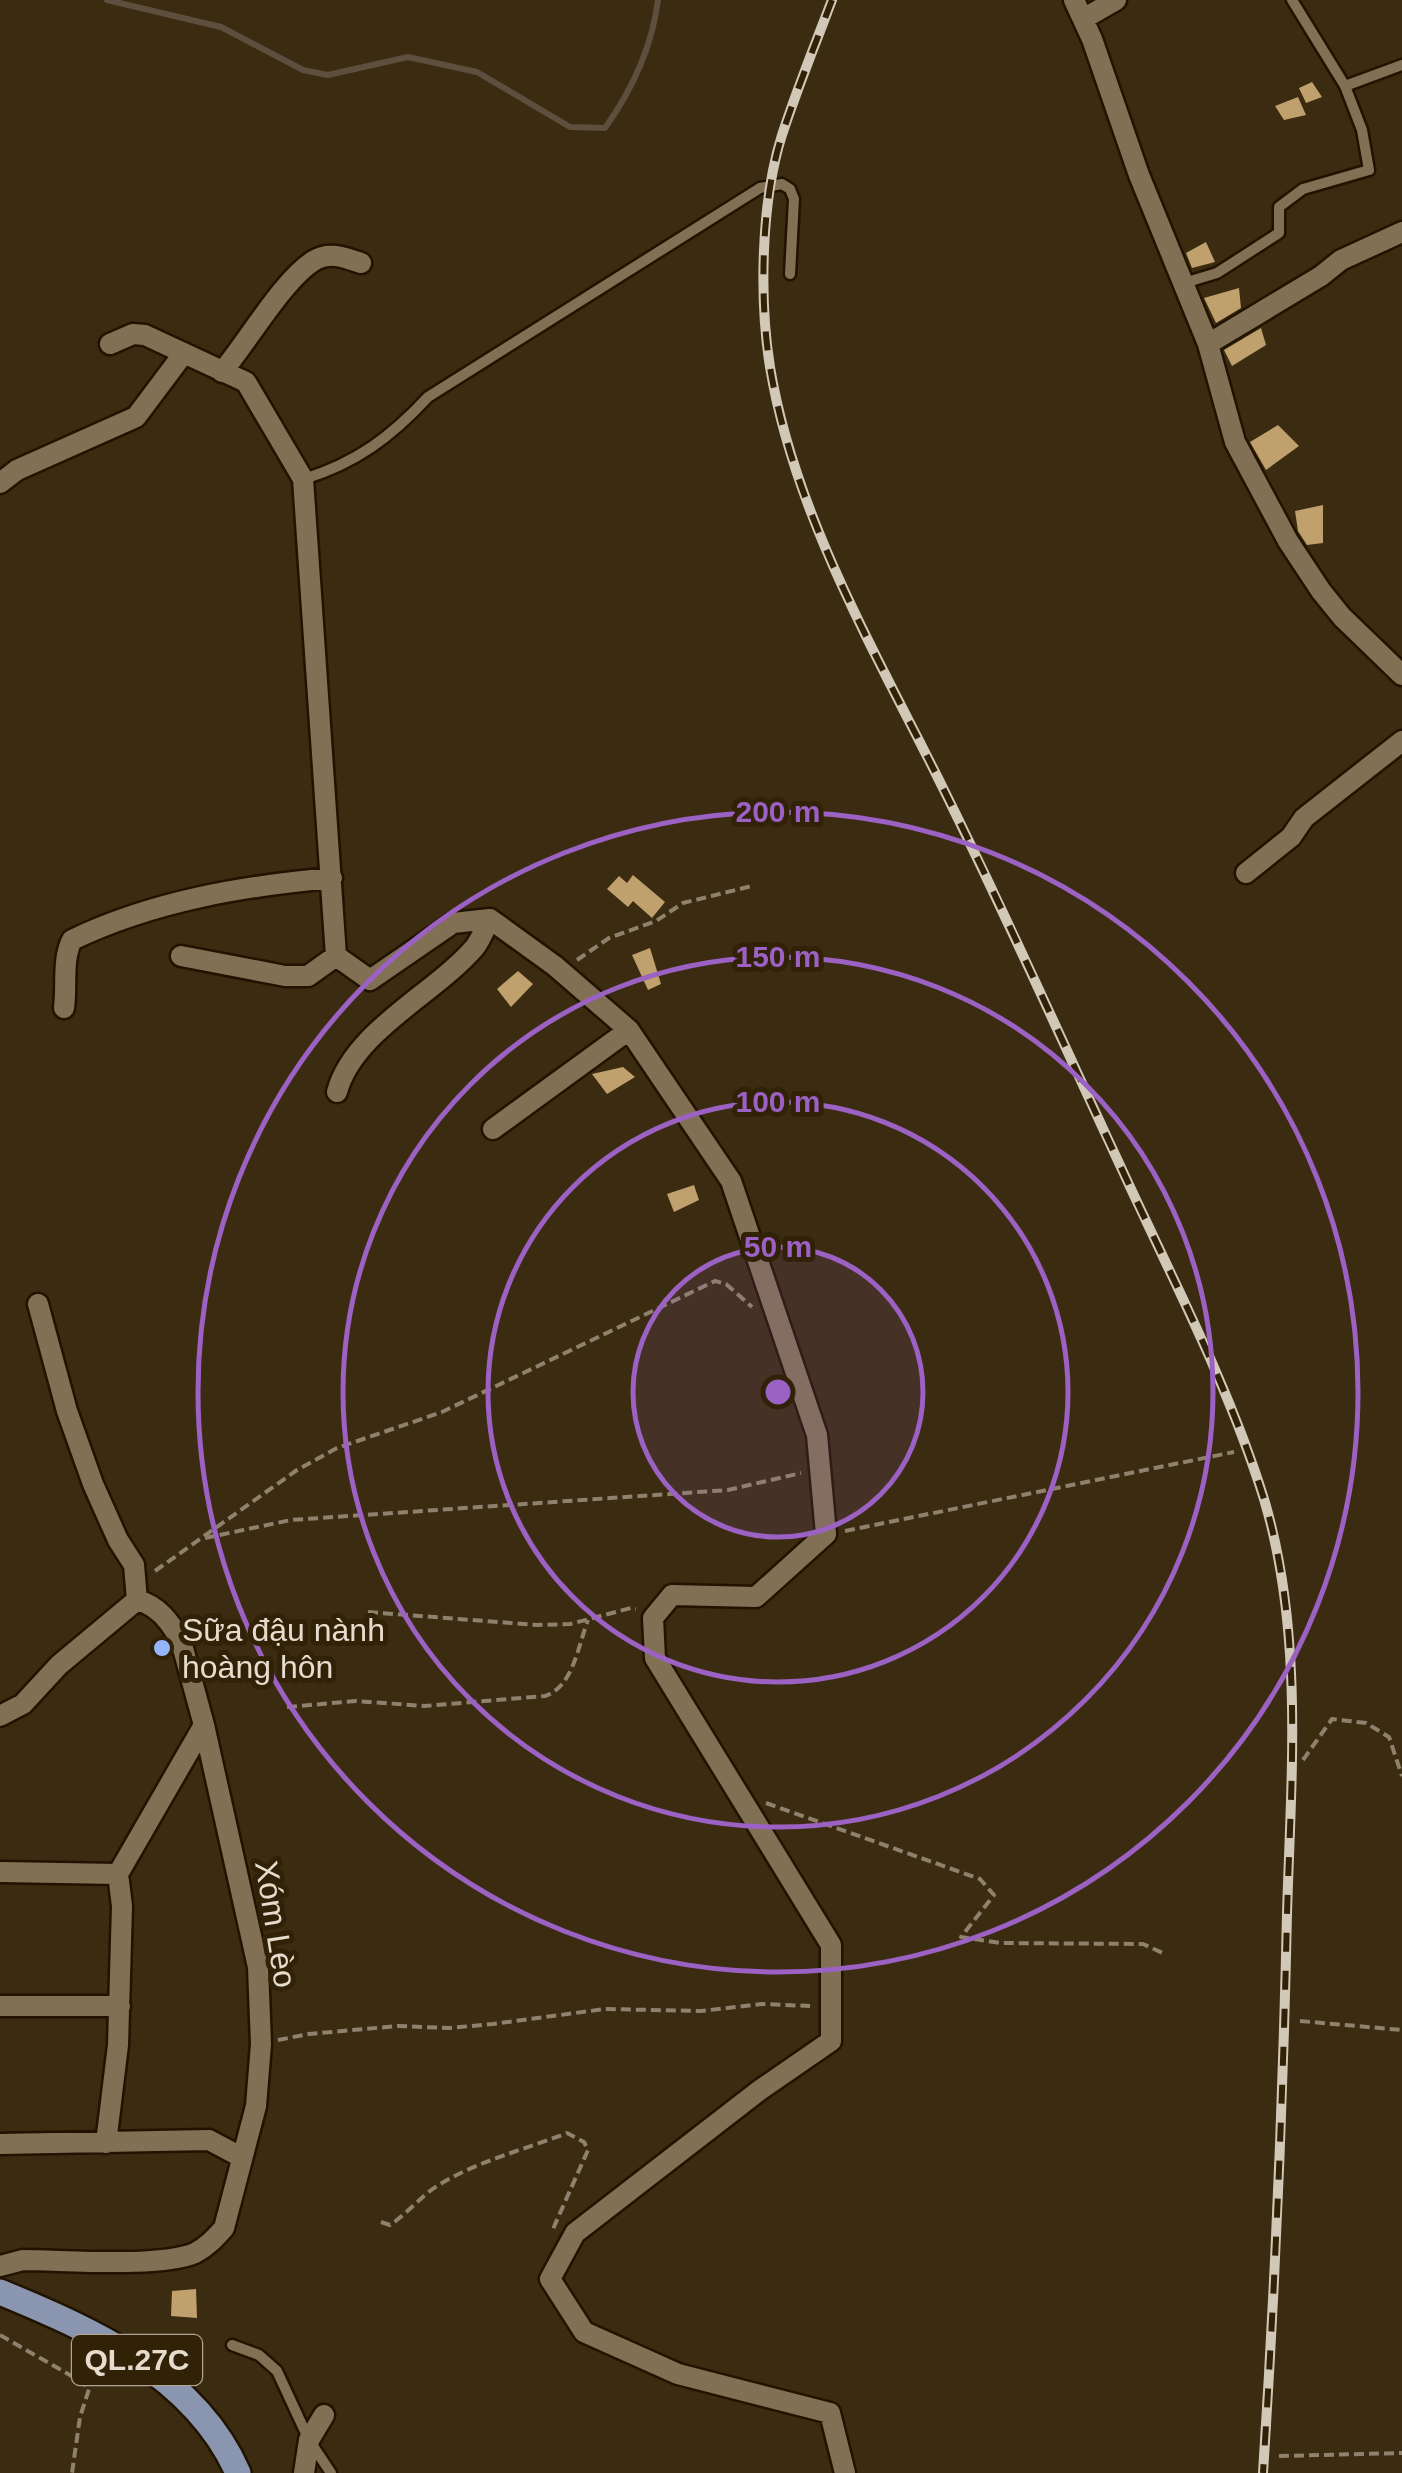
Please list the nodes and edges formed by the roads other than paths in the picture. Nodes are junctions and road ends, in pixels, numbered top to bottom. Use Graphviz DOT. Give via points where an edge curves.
graph roads {
  1 [pos="1116,0"];
  2 [pos="1292,0"];
  3 [pos="1078,9"];
  4 [pos="1402,65"];
  5 [pos="1345,86"];
  6 [pos="1402,232"];
  7 [pos="361,263"];
  8 [pos="790,274"];
  9 [pos="1184,284"];
  10 [pos="110,344"];
  11 [pos="1208,344"];
  12 [pos="184,353"];
  13 [pos="222,372"];
  14 [pos="302,479"];
  15 [pos="0,484"];
  16 [pos="1402,675"];
  17 [pos="1402,742"];
  18 [pos="1246,873"];
  19 [pos="332,878"];
  20 [pos="490,919"];
  21 [pos="181,956"];
  22 [pos="336,956"];
  23 [pos="64,1008"];
  24 [pos="630,1030"];
  25 [pos="337,1092"];
  26 [pos="493,1130"];
  27 [pos="38,1304"];
  28 [pos="136,1591"];
  29 [pos="0,1716"];
  30 [pos="204,1725"];
  31 [pos="0,1872"];
  32 [pos="118,1874"];
  33 [pos="0,2006"];
  34 [pos="120,2006"];
  35 [pos="106,2143"];
  36 [pos="0,2144"];
  37 [pos="241,2157"];
  38 [pos="0,2266"];
  39 [pos="0,2292"];
  40 [pos="232,2345"];
  41 [pos="324,2416"];
  42 [pos="309,2440"];
  43 [pos="238,2473"];
  44 [pos="304,2473"];
  45 [pos="330,2473"];
  46 [pos="846,2473"];
  1 -- 3 [label="street"];
  2 -- 5 [label="lane"];
  3 -- 9 [label="street"];
  4 -- 5 [label="lane"];
  5 -- 9 [label="lane" via="1370,170 1303,189 1278,208 1279,232 1217,273"];
  6 -- 11 [label="street" via="1342,260"];
  7 -- 13 [label="street" via="336,255 315,260 277,297"];
  8 -- 14 [label="lane" via="794,199 782,184 760,188 428,397 354,460"];
  9 -- 11 [label="street"];
  10 -- 12 [label="street" via="145,335"];
  11 -- 16 [label="street" via="1235,442 1288,540 1342,617"];
  12 -- 13 [label="street"];
  12 -- 15 [label="street" via="136,418 17,470"];
  13 -- 14 [label="street" via="246,382"];
  14 -- 19 [label="street"];
  17 -- 18 [label="street"];
  19 -- 22 [label="street"];
  19 -- 23 [label="street" via="233,889 84,934 66,952"];
  20 -- 22 [label="street" via="453,923 370,980"];
  20 -- 24 [label="street"];
  20 -- 25 [label="street" via="476,946 346,1066"];
  21 -- 22 [label="street" via="308,976"];
  24 -- 26 [label="street"];
  24 -- 46 [label="street" via="731,1181 817,1435 826,1534 756,1597 672,1595 654,1618 656,1658 831,1945 830,2041 575,2233 550,2279 584,2332 678,2374 830,2413"];
  27 -- 28 [label="street" via="67,1410 99,1498 134,1565"];
  28 -- 29 [label="street" via="24,1704"];
  28 -- 30 [label="street, Xóm Lèo" via="169,1620 181,1641"];
  30 -- 32 [label="street"];
  30 -- 37 [label="street, Xóm Lèo" via="258,1967 256,2106"];
  31 -- 32 [label="street"];
  32 -- 34 [label="street"];
  33 -- 34 [label="street"];
  34 -- 35 [label="street"];
  35 -- 36 [label="street"];
  35 -- 37 [label="street" via="209,2140"];
  37 -- 38 [label="street, Xóm Lèo" via="224,2228 195,2253 169,2260 24,2260"];
  39 -- 43 [label="main road, QL.27C" via="78,2324 168,2380 227,2449"];
  40 -- 42 [label="lane" via="260,2355 278,2371"];
  41 -- 42 [label="street"];
  42 -- 44 [label="street"];
  42 -- 45 [label="lane"];
}
